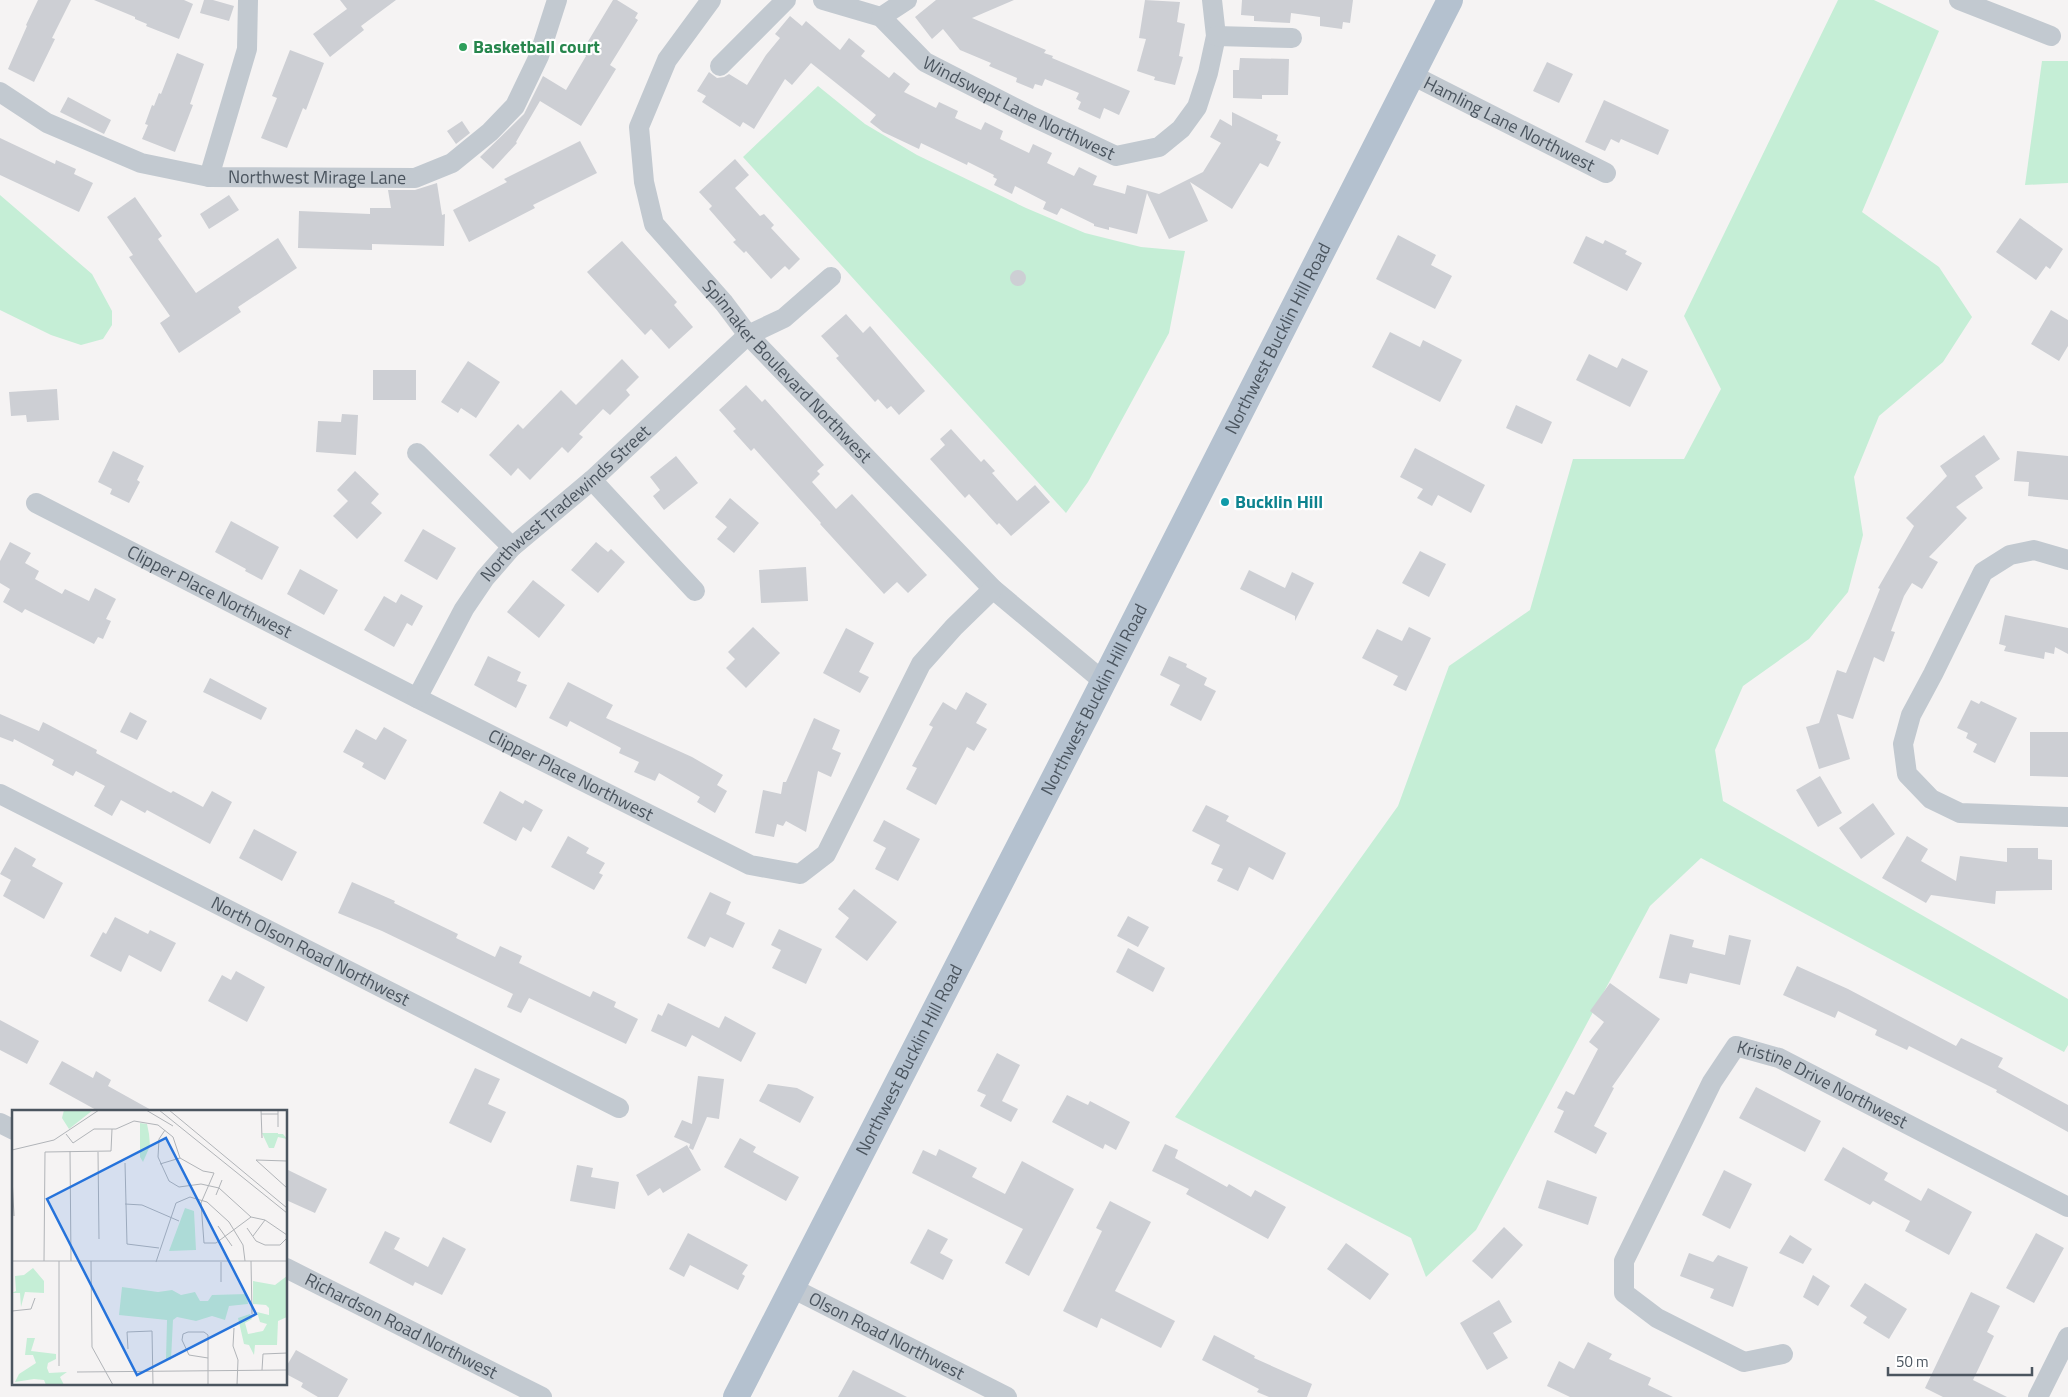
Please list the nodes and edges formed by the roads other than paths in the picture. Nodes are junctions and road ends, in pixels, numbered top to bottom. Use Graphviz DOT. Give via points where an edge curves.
graph roads {
  1 [pos="248,0"];
  2 [pos="557,0"];
  3 [pos="711,0"];
  4 [pos="786,0"];
  5 [pos="823,0"];
  6 [pos="907,0"];
  7 [pos="1212,0"];
  8 [pos="1450,0"];
  9 [pos="1959,0"];
  10 [pos="881,17"];
  11 [pos="1216,36"];
  12 [pos="2050,36"];
  13 [pos="1292,38"];
  14 [pos="720,66"];
  15 [pos="1412,75"];
  16 [pos="0,92"];
  17 [pos="1606,173"];
  18 [pos="208,177"];
  19 [pos="831,277"];
  20 [pos="748,335"];
  21 [pos="417,453"];
  22 [pos="592,480"];
  23 [pos="36,504"];
  24 [pos="512,547"];
  25 [pos="2068,560"];
  26 [pos="993,588"];
  27 [pos="695,591"];
  28 [pos="1103,681"];
  29 [pos="418,698"];
  30 [pos="0,794"];
  31 [pos="2068,817"];
  32 [pos="618,1108"];
  33 [pos="0,1123"];
  34 [pos="12,1129"];
  35 [pos="2068,1207"];
  36 [pos="288,1269"];
  37 [pos="792,1288"];
  38 [pos="2068,1337"];
  39 [pos="1783,1354"];
  40 [pos="542,1397"];
  41 [pos="736,1397"];
  42 [pos="1007,1397"];
  43 [pos="2038,1397"];
  1 -- 18 [label="street" via="247,49"];
  2 -- 18 [label="street, Northwest Mirage Lane" via="539,56 515,106 490,132 452,163 415,178"];
  3 -- 20 [label="street, Spinnaker Boulevard Northwest" via="667,60 640,127 644,182 654,224"];
  4 -- 14 [label="street"];
  5 -- 10 [label="street, Windswept Lane Northwest"];
  6 -- 10 [label="street"];
  7 -- 11 [label="street, Windswept Lane Northwest"];
  8 -- 15 [label="main road, Northwest Bucklin Hill Road"];
  9 -- 12 [label="street"];
  10 -- 11 [label="street, Windswept Lane Northwest" via="925,62 1116,156 1159,147 1181,130 1197,107"];
  11 -- 13 [label="street"];
  15 -- 17 [label="street, Hamling Lane Northwest"];
  15 -- 28 [label="main road, Northwest Bucklin Hill Road"];
  16 -- 18 [label="street, Northwest Mirage Lane" via="46,123 141,163"];
  19 -- 20 [label="street, Northwest Tradewinds Street" via="784,318"];
  20 -- 22 [label="street, Northwest Tradewinds Street"];
  20 -- 26 [label="street, Spinnaker Boulevard Northwest"];
  21 -- 24 [label="street"];
  22 -- 24 [label="street, Northwest Tradewinds Street"];
  22 -- 27 [label="street"];
  23 -- 29 [label="street, Clipper Place Northwest"];
  24 -- 29 [label="street, Northwest Tradewinds Street" via="464,609"];
  25 -- 31 [label="street" via="2034,550 2010,555 1983,572 1911,715 1902,744 1908,774 1931,799 1960,813"];
  26 -- 28 [label="street, Spinnaker Boulevard Northwest"];
  26 -- 29 [label="street, Clipper Place Northwest" via="921,664 826,854 800,874 750,865"];
  28 -- 37 [label="main road, Northwest Bucklin Hill Road"];
  30 -- 32 [label="street, North Olson Road Northwest"];
  33 -- 34 [label="street"];
  35 -- 39 [label="street, Kristine Drive Northwest" via="1779,1058 1736,1046 1712,1082 1624,1261 1624,1293 1657,1318 1744,1362"];
  36 -- 40 [label="street, Richardson Road Northwest"];
  37 -- 41 [label="main road, Northwest Bucklin Hill Road"];
  37 -- 42 [label="street, Olson Road Northwest"];
  38 -- 43 [label="street"];
}
